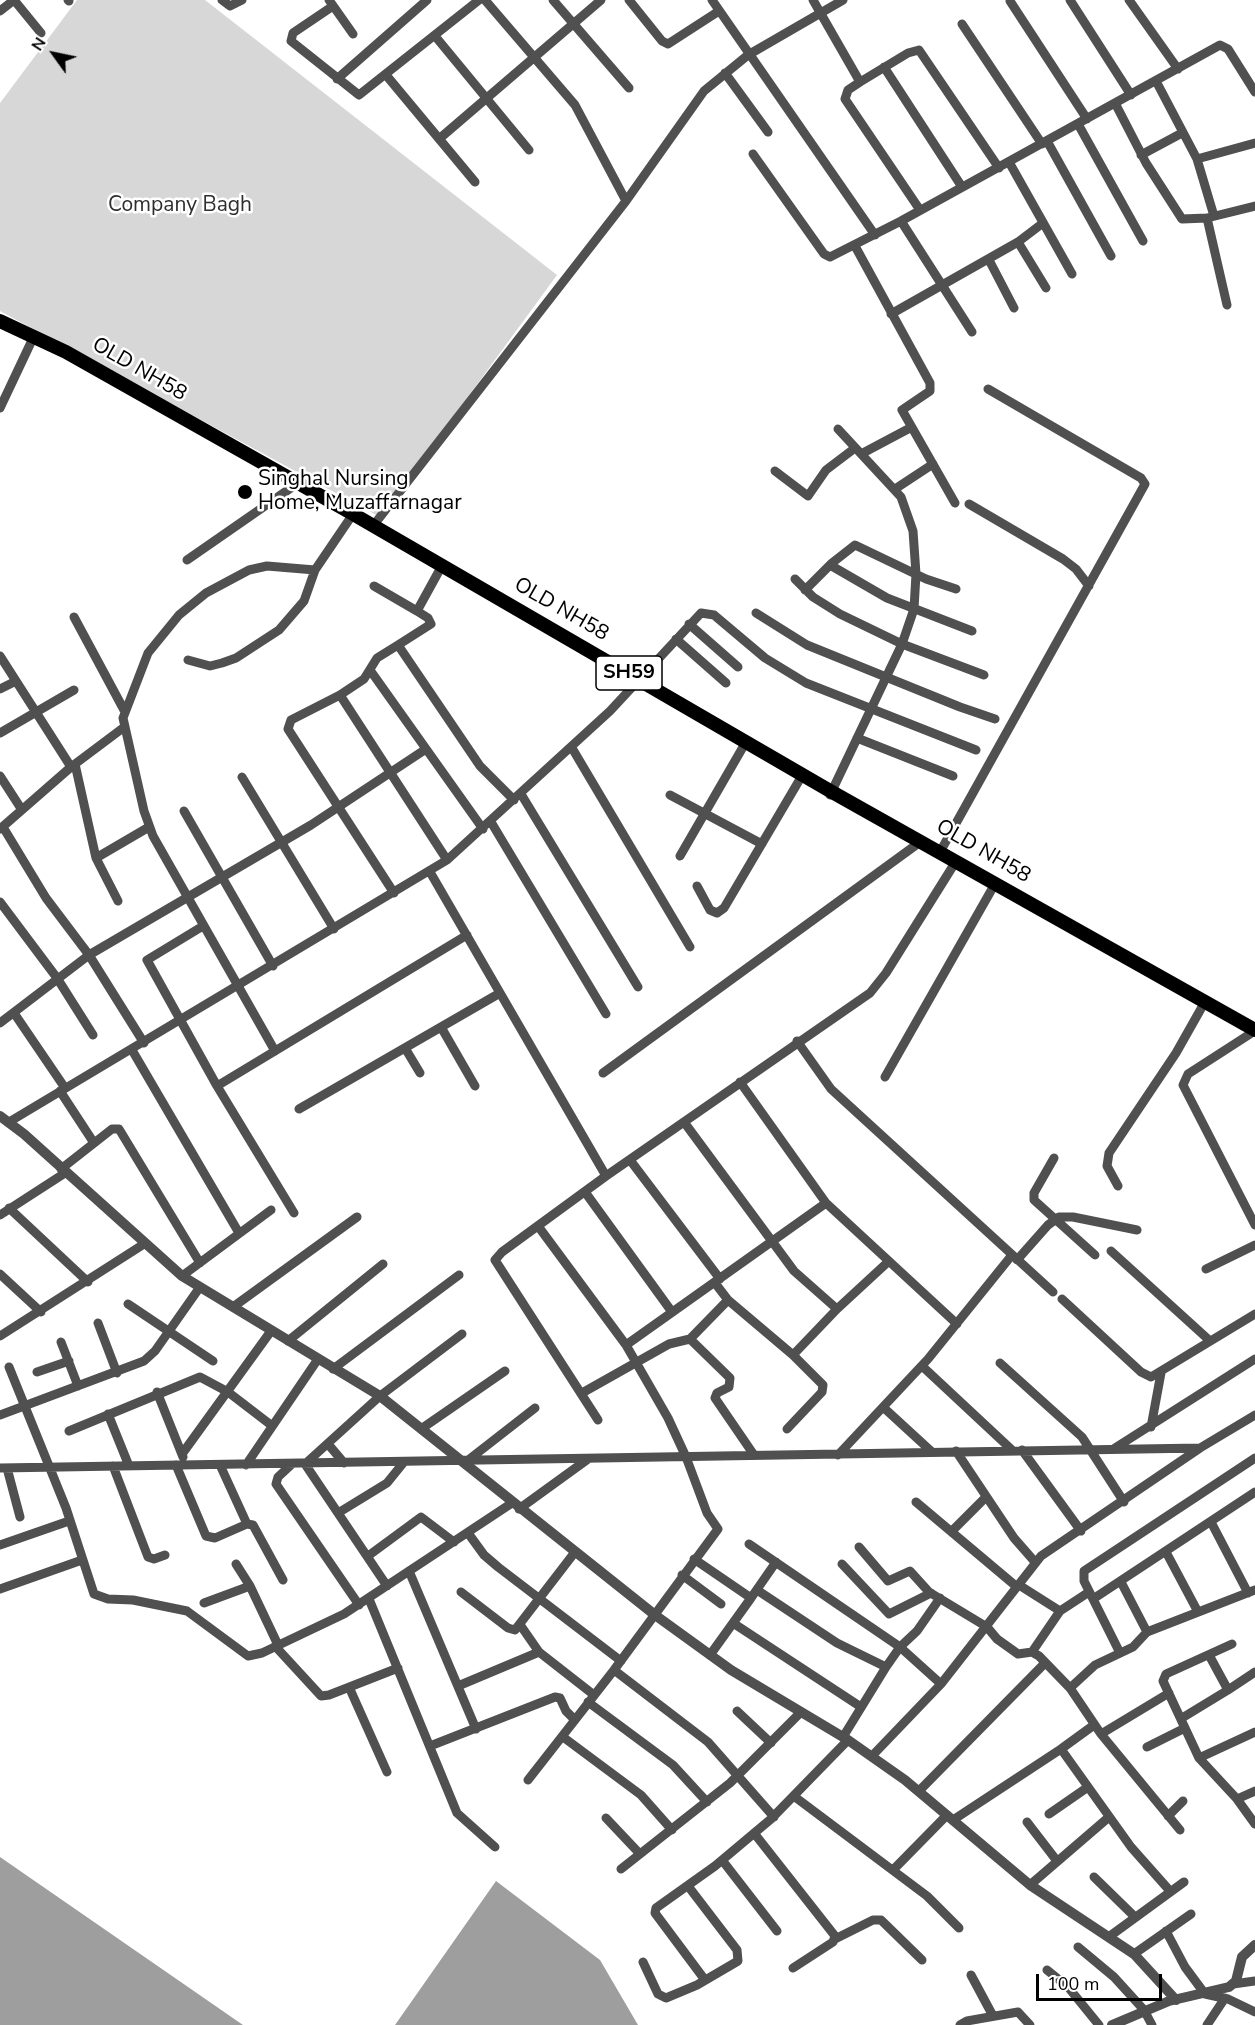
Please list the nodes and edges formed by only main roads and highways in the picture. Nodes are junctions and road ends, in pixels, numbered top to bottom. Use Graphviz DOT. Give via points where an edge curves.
graph roads {
  1 [pos="0,321"];
  2 [pos="0,328"];
  3 [pos="32,339"];
  4 [pos="351,517"];
  5 [pos="435,566"];
  6 [pos="638,682"];
  7 [pos="831,795"];
  8 [pos="1253,1032"];
  1 -- 3 [label="main road, OLD NH58 / SH59"];
  2 -- 3 [label="main road, OLD NH58 / SH59"];
  3 -- 4 [label="main road, OLD NH58 / SH59"];
  4 -- 5 [label="main road, OLD NH58 / SH59"];
  4 -- 5 [label="main road, OLD NH58 / SH59" via="373,526"];
  5 -- 6 [label="main road, OLD NH58 / SH59"];
  6 -- 7 [label="main road, OLD NH58 / SH59"];
  6 -- 7 [label="main road, OLD NH58 / SH59" via="743,747"];
  7 -- 8 [label="main road, OLD NH58 / SH59" via="940,852"];
  7 -- 8 [label="main road, OLD NH58 / SH59" via="1202,1007"];
}
